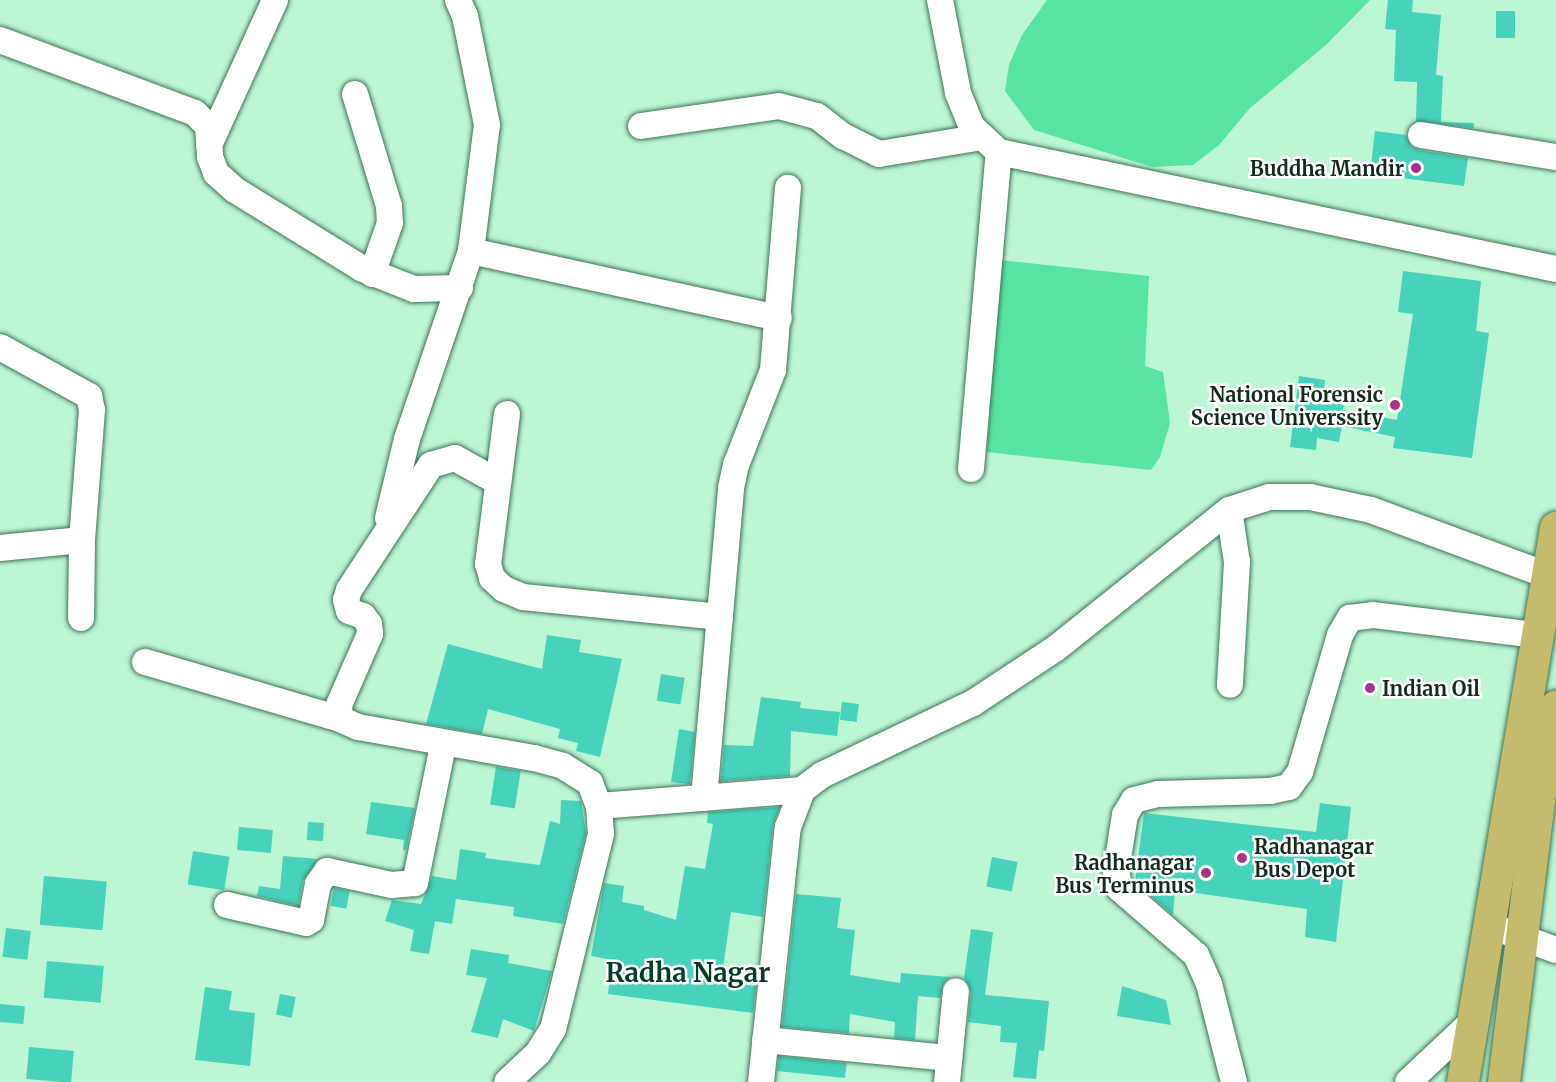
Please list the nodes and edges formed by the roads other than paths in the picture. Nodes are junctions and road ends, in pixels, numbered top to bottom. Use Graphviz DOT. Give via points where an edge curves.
graph roads {
  1 [pos="276,0"];
  2 [pos="458,0"];
  3 [pos="940,0"];
  4 [pos="0,40"];
  5 [pos="355,94"];
  6 [pos="641,126"];
  7 [pos="1421,135"];
  8 [pos="209,145"];
  9 [pos="991,145"];
  10 [pos="1556,158"];
  11 [pos="788,188"];
  12 [pos="471,250"];
  13 [pos="1556,269"];
  14 [pos="372,274"];
  15 [pos="460,288"];
  16 [pos="779,318"];
  17 [pos="0,347"];
  18 [pos="507,414"];
  19 [pos="971,469"];
  20 [pos="498,482"];
  21 [pos="1229,510"];
  22 [pos="1556,528"];
  23 [pos="383,535"];
  24 [pos="82,540"];
  25 [pos="0,548"];
  26 [pos="1547,575"];
  27 [pos="720,617"];
  28 [pos="81,618"];
  29 [pos="1536,635"];
  30 [pos="145,662"];
  31 [pos="1230,685"];
  32 [pos="1556,707"];
  33 [pos="340,719"];
  34 [pos="443,745"];
  35 [pos="802,790"];
  36 [pos="704,798"];
  37 [pos="599,806"];
  38 [pos="227,905"];
  39 [pos="1491,926"];
  40 [pos="1523,936"];
  41 [pos="1556,950"];
  42 [pos="956,991"];
  43 [pos="1474,1020"];
  44 [pos="765,1040"];
  45 [pos="948,1070"];
  46 [pos="1435,1070"];
  47 [pos="507,1082"];
  48 [pos="761,1082"];
  49 [pos="1234,1082"];
  50 [pos="1408,1082"];
  51 [pos="1463,1082"];
  52 [pos="1504,1082"];
  1 -- 8 [label="street"];
  2 -- 12 [label="street" via="465,16 487,125"];
  3 -- 9 [label="street" via="958,93 971,126"];
  4 -- 8 [label="street" via="195,113 208,126"];
  5 -- 14 [label="street" via="389,206 390,223"];
  6 -- 9 [label="street" via="778,106 818,116 843,136 879,154"];
  7 -- 10 [label="street"];
  8 -- 14 [label="street" via="216,173 235,190"];
  9 -- 13 [label="street"];
  9 -- 19 [label="street"];
  11 -- 16 [label="street"];
  12 -- 15 [label="street"];
  12 -- 16 [label="street"];
  14 -- 15 [label="street" via="414,289"];
  15 -- 23 [label="street" via="407,440"];
  16 -- 27 [label="street" via="773,369 731,488"];
  17 -- 24 [label="street" via="89,396 92,410"];
  18 -- 20 [label="street"];
  20 -- 23 [label="street" via="467,462 444,458 431,465"];
  20 -- 27 [label="street" via="488,564 492,578 504,590 554,602"];
  21 -- 26 [label="street" via="1269,497 1310,497 1371,510"];
  21 -- 31 [label="street" via="1237,562"];
  21 -- 35 [label="street" via="1055,649 973,702 822,775"];
  22 -- 26 [label="main road"];
  23 -- 33 [label="street" via="346,600 349,611 369,624 370,634 341,694"];
  24 -- 25 [label="street"];
  24 -- 28 [label="street"];
  26 -- 29 [label="main road"];
  27 -- 36 [label="street"];
  29 -- 39 [label="main road"];
  29 -- 49 [label="street" via="1373,615 1350,618 1340,635 1300,772 1289,787 1158,794 1134,800 1125,815 1116,871 1120,889 1196,955 1209,984"];
  30 -- 33 [label="street"];
  32 -- 40 [label="main road" via="1539,801"];
  33 -- 34 [label="street" via="358,727"];
  34 -- 37 [label="street" via="563,766 590,783"];
  34 -- 38 [label="street" via="415,883 392,885 327,872 318,884 311,920 306,923"];
  35 -- 36 [label="street"];
  35 -- 44 [label="street" via="788,827"];
  36 -- 37 [label="street"];
  37 -- 47 [label="street" via="601,834 553,1029 537,1053"];
  39 -- 40 [label="street"];
  39 -- 43 [label="main road"];
  40 -- 41 [label="street"];
  40 -- 52 [label="main road"];
  42 -- 45 [label="street"];
  43 -- 46 [label="street"];
  43 -- 51 [label="main road"];
  44 -- 45 [label="street"];
  44 -- 48 [label="street"];
  46 -- 50 [label="street"];
}
